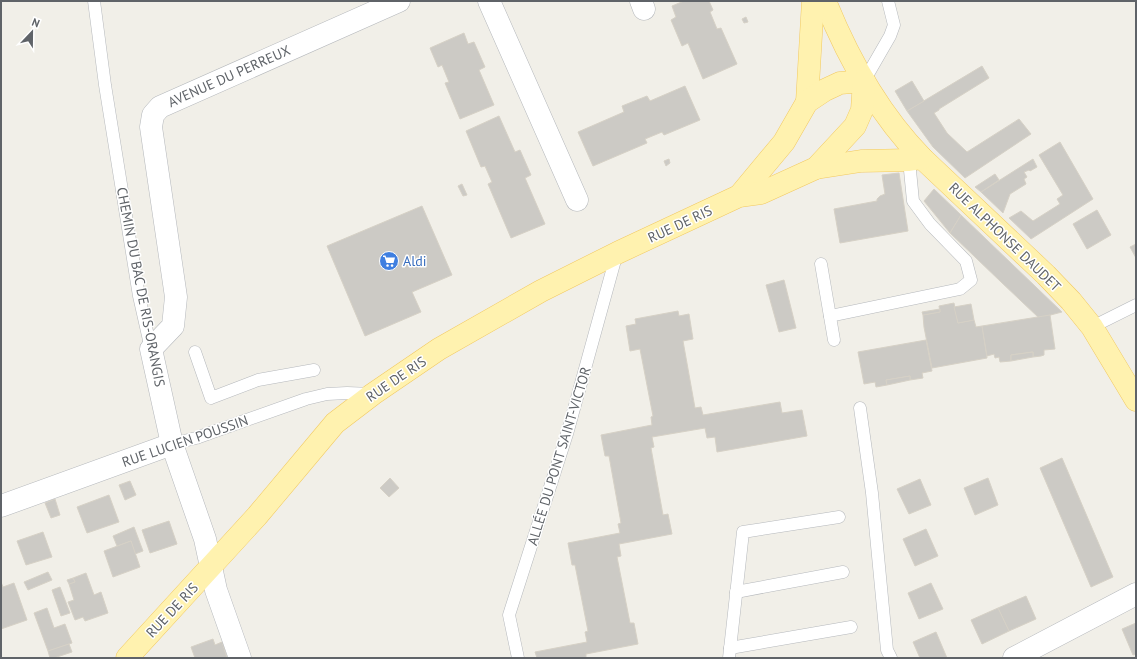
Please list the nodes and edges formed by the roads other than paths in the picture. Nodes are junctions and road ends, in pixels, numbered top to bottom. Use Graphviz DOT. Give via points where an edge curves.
graph roads {
  1 [pos="94,1"];
  2 [pos="400,1"];
  3 [pos="489,1"];
  4 [pos="813,1"];
  5 [pos="826,1"];
  6 [pos="888,1"];
  7 [pos="864,81"];
  8 [pos="807,102"];
  9 [pos="916,159"];
  10 [pos="816,168"];
  11 [pos="739,196"];
  12 [pos="577,200"];
  13 [pos="617,253"];
  14 [pos="821,264"];
  15 [pos="1136,305"];
  16 [pos="830,316"];
  17 [pos="1092,327"];
  18 [pos="834,340"];
  19 [pos="151,349"];
  20 [pos="195,352"];
  21 [pos="314,370"];
  22 [pos="373,394"];
  23 [pos="1136,400"];
  24 [pos="860,408"];
  25 [pos="172,444"];
  26 [pos="1,506"];
  27 [pos="839,517"];
  28 [pos="211,567"];
  29 [pos="843,572"];
  30 [pos="736,592"];
  31 [pos="1136,594"];
  32 [pos="851,627"];
  33 [pos="730,653"];
  34 [pos="127,658"];
  35 [pos="240,658"];
  36 [pos="518,658"];
  37 [pos="891,658"];
  38 [pos="1014,658"];
  1 -- 19 [label="lane, CHEMIN DU BAC DE RIS-ORANGIS" via="104,85 139,296"];
  2 -- 19 [label="street, AVENUE DU PERREUX" via="160,107 153,115 151,127 176,297 173,326"];
  3 -- 12 [label="street"];
  4 -- 8 [label="main road"];
  5 -- 7 [label="main road, RUE ALPHONSE DAUDET" via="838,32"];
  6 -- 7 [label="lane" via="894,25"];
  7 -- 8 [label="main road, RUE DE RIS" via="840,83"];
  7 -- 9 [label="main road, RUE ALPHONSE DAUDET"];
  7 -- 10 [label="main road, RUE DE RIS" via="862,110 855,126"];
  8 -- 11 [label="main road, RUE DE RIS" via="784,142"];
  9 -- 10 [label="main road, RUE DE RIS" via="861,161"];
  9 -- 16 [label="lane" via="912,201 930,224 966,261 971,280 960,290"];
  9 -- 17 [label="main road, RUE ALPHONSE DAUDET" via="1046,275"];
  10 -- 11 [label="main road, RUE DE RIS" via="761,193"];
  11 -- 13 [label="main road, RUE DE RIS"];
  13 -- 22 [label="main road, RUE DE RIS" via="541,291 439,349"];
  13 -- 36 [label="lane, ALLÉE DU PONT SAINT-VICTOR" via="567,434 509,616"];
  14 -- 16 [label="lane"];
  15 -- 17 [label="lane"];
  16 -- 18 [label="lane"];
  17 -- 23 [label="main road, RUE ALPHONSE DAUDET"];
  19 -- 25 [label="street, CHEMIN DU BAC DE RIS-ORANGIS"];
  20 -- 21 [label="lane" via="210,398 258,380"];
  22 -- 25 [label="lane, RUE LUCIEN POUSSIN" via="327,394 306,399"];
  22 -- 28 [label="main road, RUE DE RIS" via="335,423"];
  24 -- 37 [label="lane" via="872,493 887,650"];
  25 -- 26 [label="street, RUE LUCIEN POUSSIN"];
  25 -- 28 [label="street, CHEMIN DU BAC DE RIS-ORANGIS" via="205,539"];
  27 -- 30 [label="lane" via="743,532"];
  28 -- 34 [label="main road, RUE DE RIS"];
  28 -- 35 [label="street, CHEMIN DU BAC DE RIS-ORANGIS" via="216,590"];
  29 -- 30 [label="lane"];
  30 -- 33 [label="lane"];
  31 -- 38 [label="street"];
  32 -- 33 [label="lane"];
}
